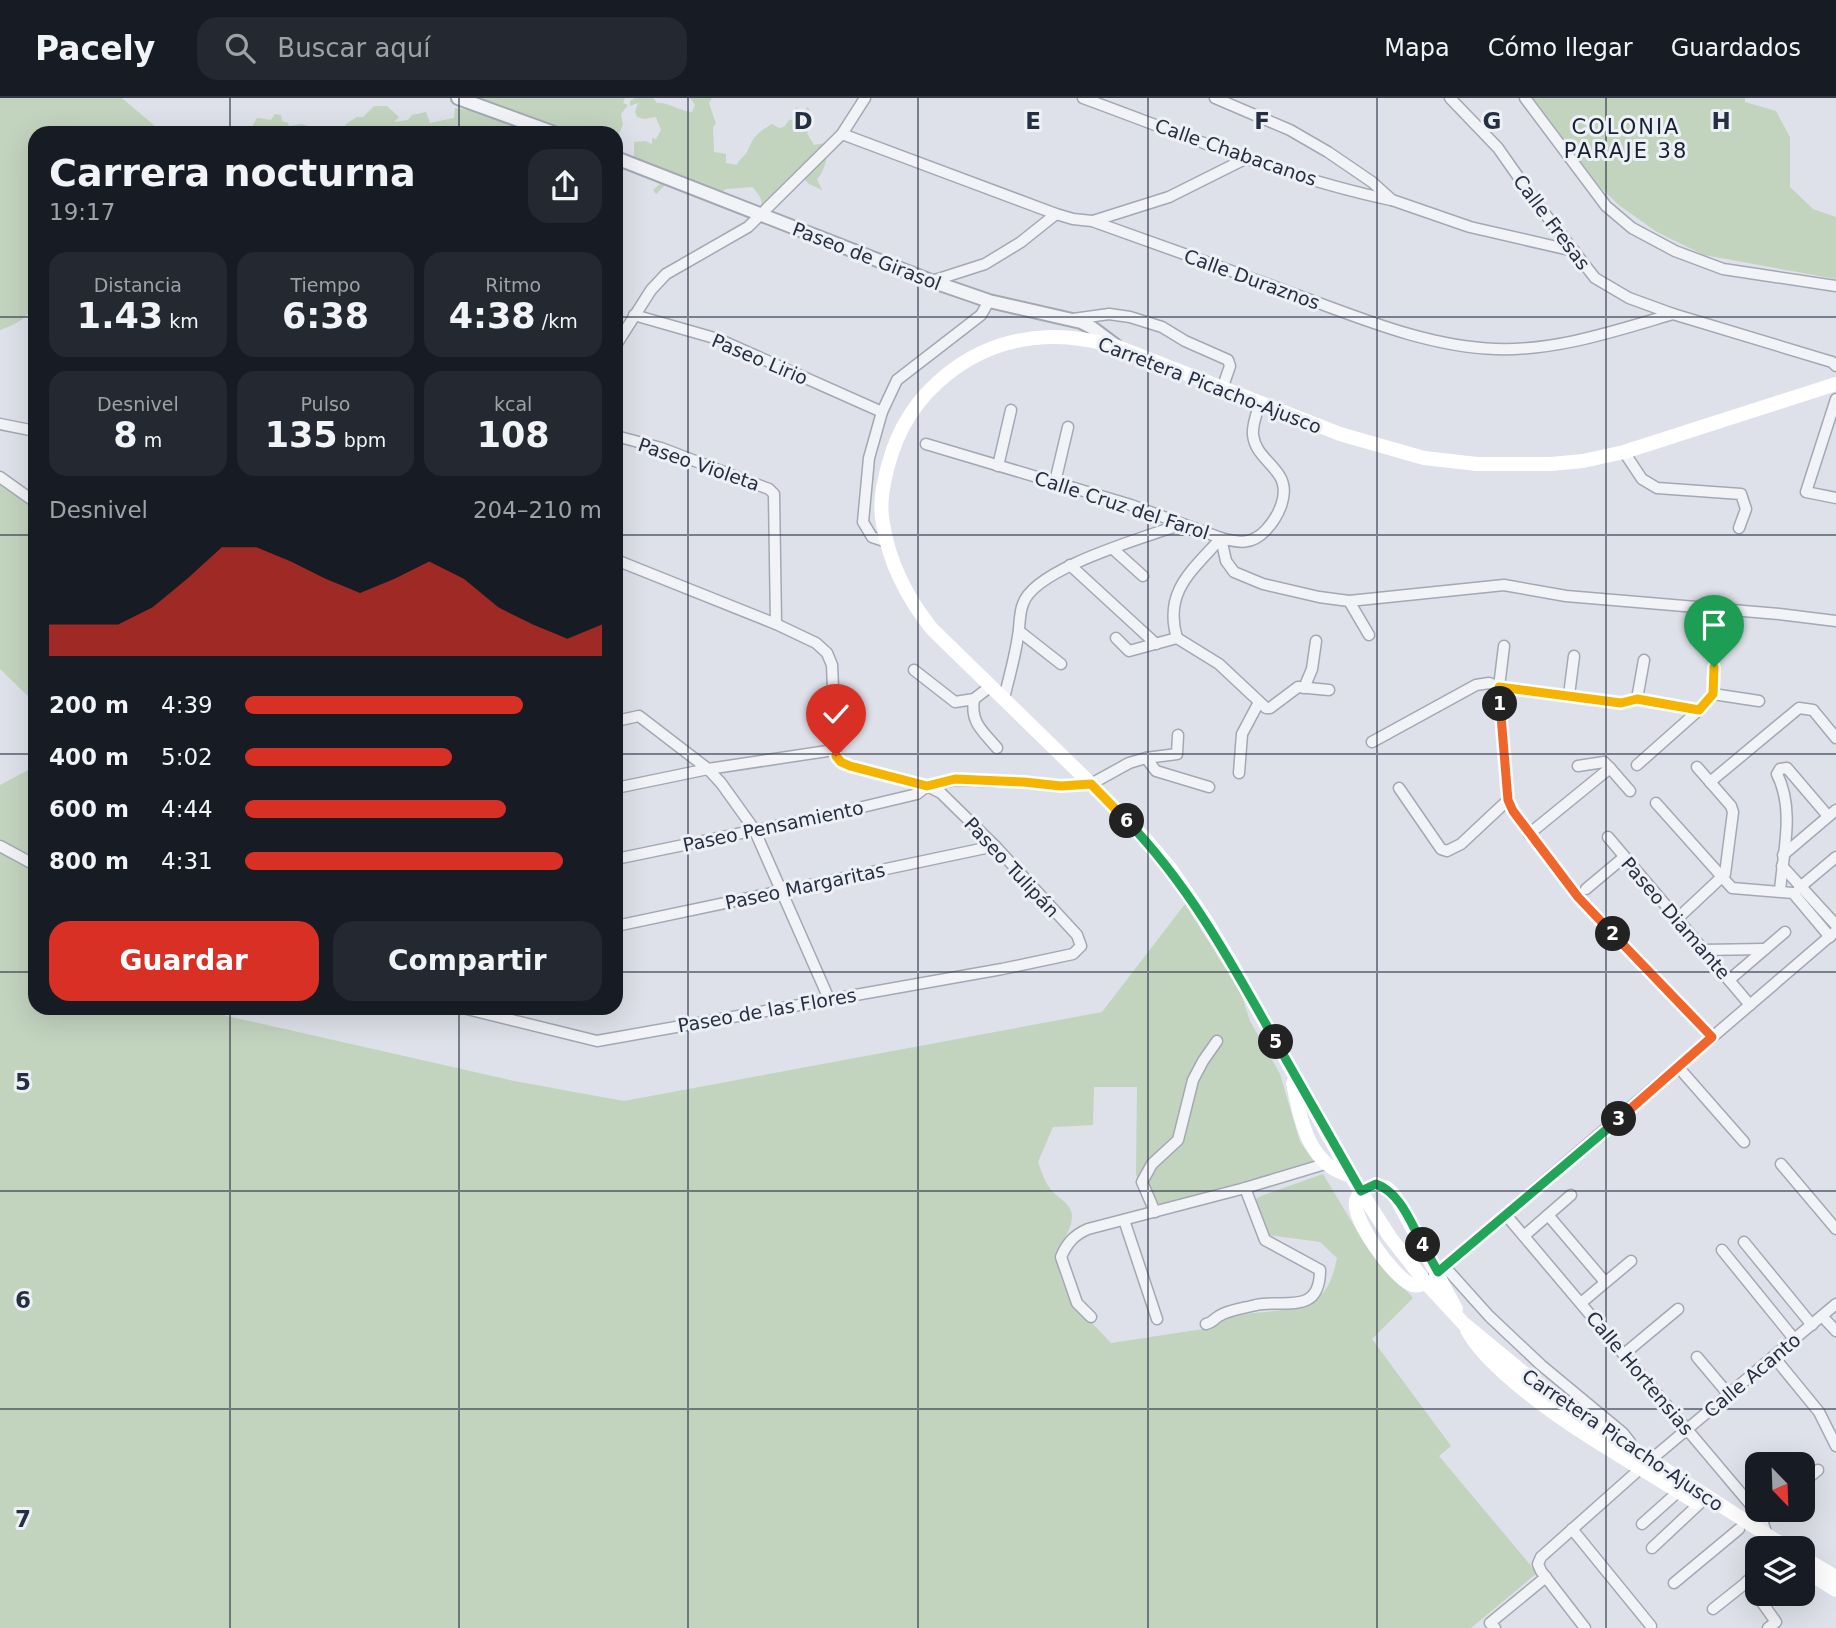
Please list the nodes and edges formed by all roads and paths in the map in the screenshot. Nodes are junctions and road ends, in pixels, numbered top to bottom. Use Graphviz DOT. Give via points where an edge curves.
graph roads {
  1 [pos="458,98"];
  2 [pos="865,98"];
  3 [pos="1083,98"];
  4 [pos="1215,98"];
  5 [pos="1450,98"];
  6 [pos="1525,98"];
  7 [pos="535,126"];
  8 [pos="842,134"];
  9 [pos="1247,158"];
  10 [pos="623,161"];
  11 [pos="1392,200"];
  12 [pos="1056,214"];
  13 [pos="761,215"];
  14 [pos="1092,221"];
  15 [pos="1574,251"];
  16 [pos="931,281"];
  17 [pos="1836,286"];
  18 [pos="989,301"];
  19 [pos="1672,314"];
  20 [pos="634,315"];
  21 [pos="1069,319"];
  22 [pos="623,333"];
  23 [pos="1118,347"];
  24 [pos="1836,366"];
  25 [pos="1836,384"];
  26 [pos="1222,389"];
  27 [pos="1836,399"];
  28 [pos="1260,403"];
  29 [pos="1011,410"];
  30 [pos="882,412"];
  31 [pos="0,424"];
  32 [pos="1068,426"];
  33 [pos="28,430"];
  34 [pos="623,438"];
  35 [pos="926,444"];
  36 [pos="1624,452"];
  37 [pos="998,466"];
  38 [pos="0,477"];
  39 [pos="1055,482"];
  40 [pos="28,497"];
  41 [pos="1836,498"];
  42 [pos="1182,524"];
  43 [pos="1739,528"];
  44 [pos="1221,538"];
  45 [pos="887,542"];
  46 [pos="1113,549"];
  47 [pos="623,562"];
  48 [pos="1070,565"];
  49 [pos="1143,576"];
  50 [pos="1349,601"];
  51 [pos="1836,621"];
  52 [pos="776,624"];
  53 [pos="1019,631"];
  54 [pos="1369,635"];
  55 [pos="1116,638"];
  56 [pos="1177,638"];
  57 [pos="1316,641"];
  58 [pos="1156,644"];
  59 [pos="1504,646"];
  60 [pos="1574,656"];
  61 [pos="1644,660"];
  62 [pos="1061,664"];
  63 [pos="1714,667"];
  64 [pos="915,670"];
  65 [pos="991,685"];
  66 [pos="1499,687"];
  67 [pos="1304,688"];
  68 [pos="1329,691"];
  69 [pos="1713,694"];
  70 [pos="1569,695"];
  71 [pos="1004,698"];
  72 [pos="974,699"];
  73 [pos="1637,699"];
  74 [pos="1759,701"];
  75 [pos="1259,702"];
  76 [pos="1699,710"];
  77 [pos="623,719"];
  78 [pos="1178,735"];
  79 [pos="1836,738"];
  80 [pos="1372,742"];
  81 [pos="997,748"];
  82 [pos="834,750"];
  83 [pos="1146,758"];
  84 [pos="1637,765"];
  85 [pos="1578,766"];
  86 [pos="1697,767"];
  87 [pos="1610,768"];
  88 [pos="708,769"];
  89 [pos="1239,773"];
  90 [pos="1710,782"];
  91 [pos="1091,784"];
  92 [pos="927,786"];
  93 [pos="623,787"];
  94 [pos="1209,787"];
  95 [pos="1399,788"];
  96 [pos="1630,791"];
  97 [pos="1508,800"];
  98 [pos="1656,803"];
  99 [pos="1832,813"];
  100 [pos="754,829"];
  101 [pos="1529,834"];
  102 [pos="1608,837"];
  103 [pos="0,846"];
  104 [pos="995,846"];
  105 [pos="623,857"];
  106 [pos="1836,857"];
  107 [pos="1623,858"];
  108 [pos="1783,860"];
  109 [pos="28,861"];
  110 [pos="1722,878"];
  111 [pos="1802,886"];
  112 [pos="1586,889"];
  113 [pos="781,890"];
  114 [pos="1780,891"];
  115 [pos="1793,893"];
  116 [pos="1832,912"];
  117 [pos="1678,918"];
  118 [pos="1818,923"];
  119 [pos="623,924"];
  120 [pos="1836,925"];
  121 [pos="1785,932"];
  122 [pos="1833,934"];
  123 [pos="1765,949"];
  124 [pos="1703,950"];
  125 [pos="1073,954"];
  126 [pos="1729,980"];
  127 [pos="829,999"];
  128 [pos="1748,1001"];
  129 [pos="491,1015"];
  130 [pos="1712,1037"];
  131 [pos="1217,1041"];
  132 [pos="1679,1068"];
  133 [pos="1290,1069"];
  134 [pos="1744,1142"];
  135 [pos="1325,1164"];
  136 [pos="1781,1164"];
  137 [pos="1351,1176"];
  138 [pos="1245,1188"];
  139 [pos="1361,1191"];
  140 [pos="1572,1195"];
  141 [pos="1155,1212"];
  142 [pos="1506,1215"];
  143 [pos="1548,1215"];
  144 [pos="1124,1220"];
  145 [pos="1836,1229"];
  146 [pos="1524,1236"];
  147 [pos="1744,1242"];
  148 [pos="1722,1250"];
  149 [pos="1631,1261"];
  150 [pos="1442,1269"];
  151 [pos="1605,1282"];
  152 [pos="1426,1283"];
  153 [pos="1581,1303"];
  154 [pos="1836,1304"];
  155 [pos="1678,1309"];
  156 [pos="1822,1316"];
  157 [pos="1091,1317"];
  158 [pos="1157,1319"];
  159 [pos="1463,1322"];
  160 [pos="1206,1324"];
  161 [pos="1812,1325"];
  162 [pos="1836,1331"];
  163 [pos="1795,1340"];
  164 [pos="1624,1354"];
  165 [pos="1697,1357"];
  166 [pos="1774,1357"];
  167 [pos="1729,1395"];
  168 [pos="1688,1429"];
  169 [pos="1836,1446"];
  170 [pos="1643,1461"];
  171 [pos="1818,1470"];
  172 [pos="1815,1472"];
  173 [pos="1679,1491"];
  174 [pos="1745,1498"];
  175 [pos="1699,1504"];
  176 [pos="1642,1524"];
  177 [pos="1572,1529"];
  178 [pos="1739,1529"];
  179 [pos="1755,1536"];
  180 [pos="1760,1536"];
  181 [pos="1652,1548"];
  182 [pos="1815,1565"];
  183 [pos="1546,1577"];
  184 [pos="1815,1577"];
  185 [pos="1836,1577"];
  186 [pos="1674,1583"];
  187 [pos="1745,1583"];
  188 [pos="1836,1590"];
  189 [pos="1765,1606"];
  190 [pos="1713,1609"];
  191 [pos="1492,1625"];
  192 [pos="1651,1626"];
  193 [pos="1585,1628"];
  194 [pos="1768,1628"];
  1 -- 7 [label="street"];
  2 -- 8 [label="street"];
  3 -- 9 [label="street, Calle Chabacanos"];
  4 -- 11 [label="street" via="1290,130 1372,182"];
  5 -- 15 [label="street, Calle Fresas" via="1498,148"];
  6 -- 17 [label="street" via="1606,206 1632,228 1675,251 1723,268"];
  8 -- 12 [label="street, Calle Duraznos"];
  8 -- 13 [label="street"];
  9 -- 11 [label="street, Calle Chabacanos"];
  9 -- 14 [label="street" via="1169,197"];
  10 -- 13 [label="street, Paseo de Girasol"];
  11 -- 15 [label="street, Calle Chabacanos" via="1470,227"];
  12 -- 14 [label="street, Calle Duraznos"];
  12 -- 16 [label="street" via="985,264"];
  13 -- 16 [label="street, Paseo de Girasol"];
  13 -- 20 [label="street" via="737,236 666,274"];
  14 -- 19 [label="street, Calle Duraznos" via="1397,330 1461,346 1532,348"];
  15 -- 19 [label="street, Calle Fresas" via="1595,278 1629,298"];
  16 -- 18 [label="street, Paseo de Girasol"];
  18 -- 21 [label="street, Paseo de Girasol"];
  18 -- 30 [label="street" via="981,315 897,380"];
  19 -- 24 [label="street, Calle Fresas"];
  20 -- 22 [label="street"];
  20 -- 30 [label="street, Paseo Lirio" via="718,340"];
  21 -- 23 [label="street, Paseo de Girasol" via="1091,327"];
  21 -- 26 [label="street" via="1109,314 1162,327 1228,360"];
  23 -- 26 [label="main road, Carretera Picacho-Ajusco"];
  23 -- 45 [label="main road, Carretera Picacho-Ajusco" via="1068,337 1017,341 974,356 936,383 914,408 891,456 881,505"];
  25 -- 36 [label="main road, Carretera Picacho-Ajusco"];
  26 -- 28 [label="main road, Carretera Picacho-Ajusco"];
  27 -- 41 [label="street" via="1806,492"];
  28 -- 36 [label="main road, Carretera Picacho-Ajusco" via="1340,434 1424,458 1551,464"];
  28 -- 44 [label="street" via="1253,435 1261,455 1283,482 1281,505 1256,538 1237,543"];
  29 -- 37 [label="street"];
  30 -- 45 [label="street" via="869,458 863,522 872,537"];
  31 -- 33 [label="street"];
  32 -- 39 [label="street"];
  34 -- 52 [label="street, Paseo Violeta" via="661,448 774,494"];
  35 -- 37 [label="street, Calle Cruz del Farol"];
  36 -- 43 [label="street" via="1642,479 1657,488 1741,494 1746,509"];
  37 -- 39 [label="street, Calle Cruz del Farol"];
  38 -- 40 [label="street"];
  39 -- 42 [label="street, Calle Cruz del Farol"];
  42 -- 44 [label="street, Calle Cruz del Farol"];
  42 -- 46 [label="street"];
  44 -- 50 [label="street, Calle Cruz del Farol" via="1226,561 1244,578"];
  44 -- 56 [label="street" via="1178,589 1172,610"];
  45 -- 65 [label="main road, Carretera Picacho-Ajusco" via="916,608"];
  46 -- 48 [label="street"];
  46 -- 49 [label="street"];
  47 -- 52 [label="street"];
  48 -- 53 [label="street" via="1034,586 1023,603"];
  48 -- 58 [label="street"];
  50 -- 51 [label="street, Calle Cruz del Farol" via="1504,585 1566,596"];
  50 -- 54 [label="street"];
  52 -- 82 [label="street" via="827,653 834,687"];
  53 -- 62 [label="street"];
  53 -- 71 [label="street"];
  55 -- 58 [label="street" via="1129,651"];
  56 -- 58 [label="street"];
  56 -- 75 [label="street" via="1219,664"];
  57 -- 67 [label="street"];
  59 -- 66 [label="street"];
  60 -- 70 [label="street"];
  61 -- 73 [label="street"];
  63 -- 69 [label="street"];
  64 -- 72 [label="street" via="955,702"];
  65 -- 71 [label="main road, Carretera Picacho-Ajusco"];
  65 -- 72 [label="street"];
  66 -- 70 [label="street"];
  66 -- 80 [label="street" via="1489,682 1476,685"];
  66 -- 97 [label="street"];
  67 -- 68 [label="street"];
  67 -- 75 [label="street" via="1298,687 1270,708"];
  69 -- 74 [label="street"];
  69 -- 76 [label="street"];
  70 -- 73 [label="street" via="1621,703"];
  71 -- 91 [label="main road, Carretera Picacho-Ajusco"];
  72 -- 81 [label="street" via="974,719"];
  73 -- 76 [label="street"];
  75 -- 89 [label="street" via="1242,734"];
  76 -- 84 [label="street"];
  77 -- 88 [label="street" via="639,716"];
  78 -- 83 [label="street" via="1177,754"];
  79 -- 90 [label="street" via="1813,710 1793,711"];
  82 -- 88 [label="street"];
  82 -- 92 [label="street" via="841,762 850,766"];
  83 -- 91 [label="street"];
  83 -- 94 [label="street" via="1156,771"];
  85 -- 87 [label="street" via="1604,762"];
  86 -- 90 [label="street"];
  87 -- 96 [label="street"];
  87 -- 101 [label="street"];
  88 -- 93 [label="street"];
  88 -- 100 [label="street"];
  90 -- 110 [label="street" via="1733,812"];
  91 -- 92 [label="street" via="955,779"];
  91 -- 133 [label="main road, Carretera Picacho-Ajusco" via="1148,842 1187,891"];
  92 -- 100 [label="street, Paseo Pensamiento" via="917,794 829,816"];
  92 -- 104 [label="street, Paseo Tulipán" via="942,793"];
  95 -- 97 [label="street" via="1441,849 1447,851 1461,844"];
  97 -- 101 [label="street"];
  98 -- 110 [label="street"];
  99 -- 108 [label="street"];
  99 -- 108 [label="street" via="1787,768 1780,769 1777,774 1788,810"];
  100 -- 105 [label="street, Paseo Pensamiento"];
  100 -- 113 [label="street"];
  101 -- 130 [label="street" via="1578,897"];
  102 -- 107 [label="street, Paseo Diamante"];
  103 -- 109 [label="street"];
  104 -- 113 [label="street, Paseo Margaritas"];
  104 -- 125 [label="street, Paseo Tulipán" via="1077,935 1081,946"];
  106 -- 111 [label="street"];
  107 -- 112 [label="street"];
  107 -- 117 [label="street, Paseo Diamante"];
  108 -- 111 [label="street"];
  108 -- 114 [label="street"];
  110 -- 114 [label="street" via="1732,888"];
  110 -- 117 [label="street"];
  111 -- 115 [label="street"];
  111 -- 116 [label="street"];
  113 -- 119 [label="street, Paseo Margaritas"];
  113 -- 127 [label="street"];
  114 -- 115 [label="street"];
  115 -- 118 [label="street"];
  116 -- 118 [label="street"];
  116 -- 120 [label="street"];
  117 -- 124 [label="street, Paseo Diamante"];
  118 -- 122 [label="street"];
  121 -- 123 [label="street"];
  122 -- 128 [label="street"];
  123 -- 124 [label="street"];
  123 -- 126 [label="street"];
  124 -- 126 [label="street, Paseo Diamante"];
  125 -- 127 [label="street, Paseo de las Flores"];
  126 -- 128 [label="street, Paseo Diamante"];
  127 -- 129 [label="street, Paseo de las Flores" via="597,1041"];
  128 -- 130 [label="street"];
  130 -- 132 [label="street"];
  131 -- 141 [label="street" via="1194,1080 1178,1140 1152,1164 1142,1182"];
  132 -- 134 [label="street"];
  132 -- 142 [label="street"];
  133 -- 135 [label="main road" via="1307,1136"];
  133 -- 137 [label="main road, Carretera Picacho-Ajusco"];
  135 -- 137 [label="main road"];
  135 -- 138 [label="street"];
  136 -- 145 [label="street"];
  137 -- 139 [label="main road, Carretera Picacho-Ajusco"];
  138 -- 141 [label="street"];
  138 -- 160 [label="street" via="1265,1240 1320,1270 1320,1284 1315,1294 1302,1302 1259,1304"];
  139 -- 150 [label="main road" via="1376,1184 1387,1188"];
  139 -- 152 [label="main road" via="1355,1203 1374,1246 1410,1284"];
  140 -- 143 [label="street"];
  141 -- 144 [label="street"];
  142 -- 146 [label="street, Calle Hortensias"];
  142 -- 150 [label="street"];
  143 -- 146 [label="street"];
  143 -- 151 [label="street"];
  144 -- 157 [label="street" via="1077,1234 1061,1257 1077,1303"];
  144 -- 158 [label="street"];
  146 -- 153 [label="street, Calle Hortensias"];
  147 -- 161 [label="street"];
  148 -- 163 [label="street"];
  149 -- 151 [label="street"];
  150 -- 152 [label="street"];
  150 -- 159 [label="main road"];
  150 -- 170 [label="street" via="1541,1365 1623,1433"];
  151 -- 153 [label="street"];
  152 -- 159 [label="main road, Carretera Picacho-Ajusco"];
  153 -- 164 [label="street, Calle Hortensias"];
  154 -- 156 [label="street, Calle Acanto"];
  155 -- 164 [label="street"];
  156 -- 161 [label="street, Calle Acanto"];
  156 -- 162 [label="street"];
  159 -- 170 [label="main road, Carretera Picacho-Ajusco" via="1477,1348 1527,1393 1555,1414"];
  161 -- 163 [label="street, Calle Acanto"];
  163 -- 166 [label="street, Calle Acanto"];
  164 -- 168 [label="street, Calle Hortensias"];
  165 -- 167 [label="street"];
  166 -- 167 [label="street, Calle Acanto"];
  166 -- 169 [label="street" via="1819,1412"];
  167 -- 168 [label="street, Calle Acanto"];
  168 -- 170 [label="street, Calle Acanto"];
  168 -- 174 [label="street, Calle Hortensias"];
  170 -- 173 [label="main road, Carretera Picacho-Ajusco"];
  170 -- 177 [label="street, Calle Acanto"];
  170 -- 180 [label="main road, Carretera Picacho-Ajusco"];
  171 -- 172 [label="street"];
  173 -- 175 [label="main road, Carretera Picacho-Ajusco"];
  173 -- 176 [label="street"];
  175 -- 178 [label="main road, Carretera Picacho-Ajusco"];
  175 -- 181 [label="street"];
  177 -- 183 [label="street, Calle Acanto" via="1541,1556 1538,1564"];
  177 -- 192 [label="street"];
  178 -- 179 [label="main road, Carretera Picacho-Ajusco"];
  178 -- 186 [label="street"];
  182 -- 185 [label="main road"];
  183 -- 191 [label="street"];
  183 -- 193 [label="street"];
  184 -- 188 [label="main road"];
  187 -- 190 [label="street"];
  189 -- 194 [label="street" via="1776,1622"];
}
